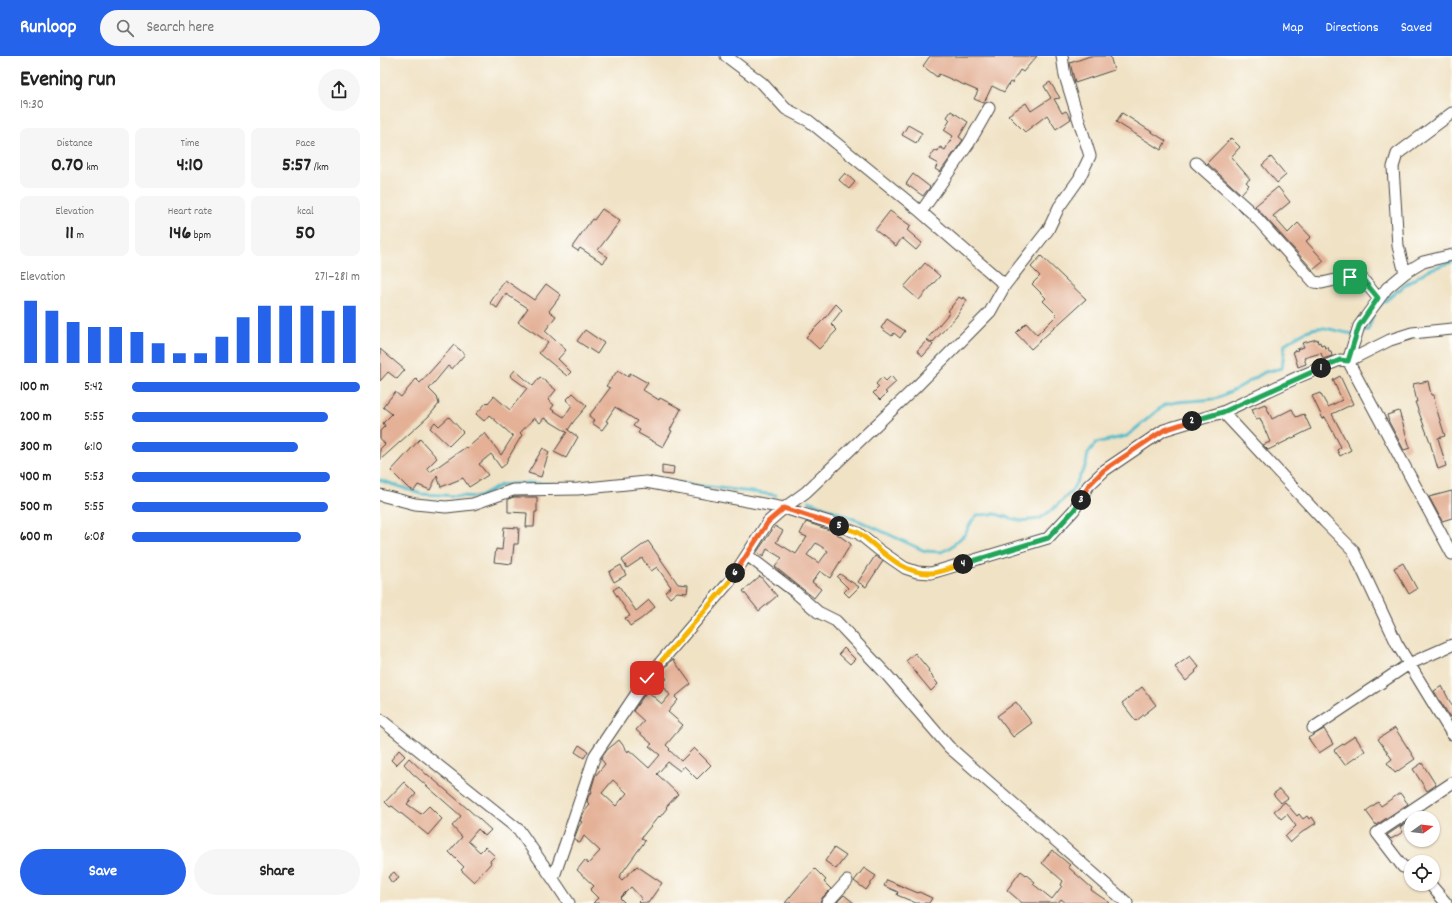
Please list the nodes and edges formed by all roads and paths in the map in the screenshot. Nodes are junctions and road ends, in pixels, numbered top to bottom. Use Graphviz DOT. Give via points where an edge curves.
graph roads {
  1 [pos="726,56"];
  2 [pos="1062,56"];
  3 [pos="989,108"];
  4 [pos="1452,113"];
  5 [pos="1196,163"];
  6 [pos="921,212"];
  7 [pos="1452,255"];
  8 [pos="1405,273"];
  9 [pos="1005,285"];
  10 [pos="1378,298"];
  11 [pos="1452,329"];
  12 [pos="1350,357"];
  13 [pos="1223,412"];
  14 [pos="380,495"];
  15 [pos="784,508"];
  16 [pos="1452,554"];
  17 [pos="747,555"];
  18 [pos="1452,645"];
  19 [pos="1409,664"];
  20 [pos="380,719"];
  21 [pos="1313,728"];
  22 [pos="1452,734"];
  23 [pos="1452,782"];
  24 [pos="1404,867"];
  25 [pos="553,879"];
  26 [pos="847,881"];
  27 [pos="1436,891"];
  28 [pos="569,903"];
  29 [pos="827,903"];
  30 [pos="1127,903"];
  31 [pos="1446,903"];
  1 -- 6 [label="street" via="762,83 786,109 809,121"];
  2 -- 9 [label="street" via="1065,76 1090,156 1048,230"];
  3 -- 6 [label="street" via="969,143"];
  4 -- 8 [label="street" via="1397,154 1393,167 1398,246"];
  5 -- 10 [label="street" via="1252,213 1314,282 1322,283 1357,275"];
  6 -- 9 [label="street"];
  7 -- 8 [label="street" via="1423,262"];
  8 -- 10 [label="street"];
  9 -- 15 [label="street" via="990,312 917,386 806,492"];
  10 -- 12 [label="street" via="1359,326"];
  11 -- 12 [label="street" via="1412,333"];
  12 -- 13 [label="street" via="1298,377"];
  12 -- 16 [label="street"];
  13 -- 15 [label="street" via="1164,430 1104,470 1088,486 1074,510 1048,538 931,573 905,568 858,532"];
  13 -- 19 [label="street" via="1353,550"];
  14 -- 15 [label="street" via="415,504 446,507 473,504 513,490 578,489 646,482"];
  15 -- 17 [label="street" via="768,522"];
  17 -- 25 [label="street" via="730,581 647,678 595,755"];
  17 -- 30 [label="street" via="818,612 836,621 949,747"];
  18 -- 19 [label="street"];
  19 -- 21 [label="street"];
  19 -- 22 [label="street"];
  20 -- 25 [label="street" via="519,830"];
  23 -- 24 [label="street" via="1377,833"];
  25 -- 28 [label="street"];
  26 -- 29 [label="street"];
  27 -- 31 [label="street"];
}
